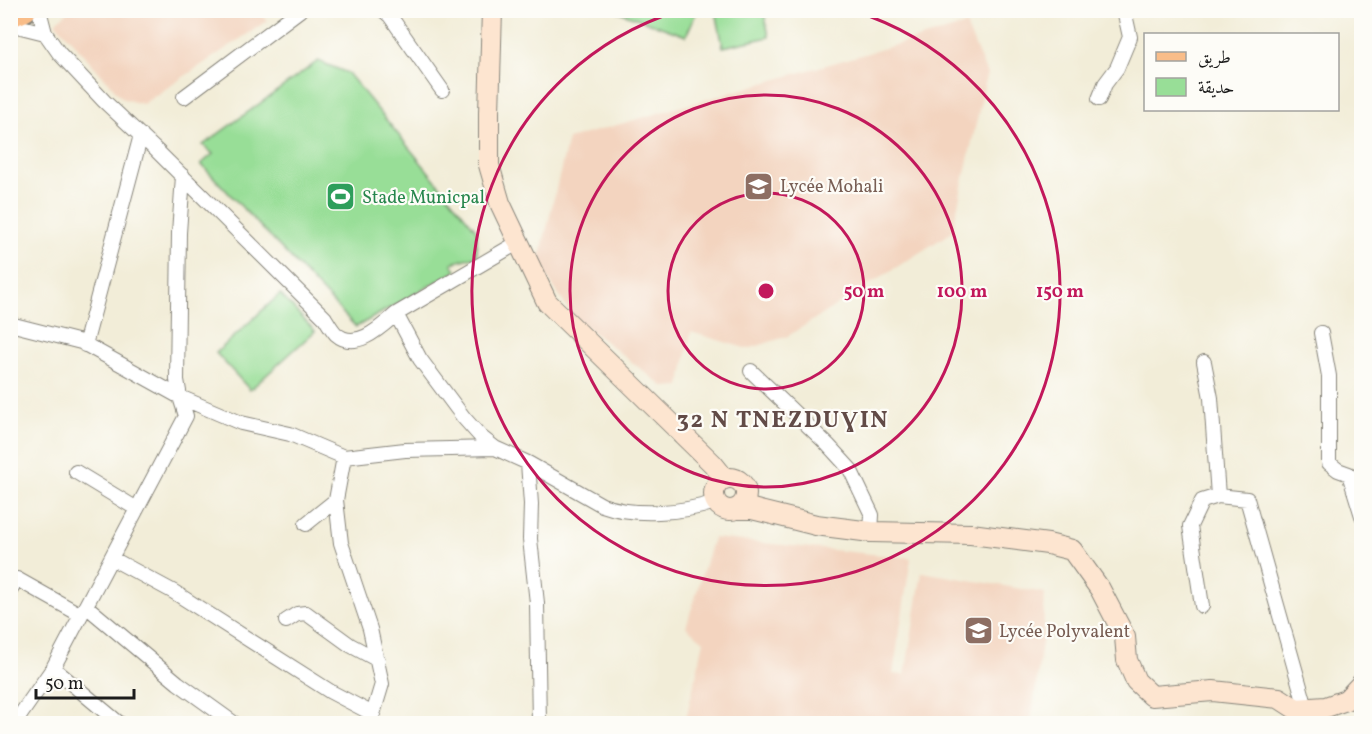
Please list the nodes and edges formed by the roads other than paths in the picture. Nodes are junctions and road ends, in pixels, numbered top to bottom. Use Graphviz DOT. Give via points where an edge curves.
graph roads {
  1 [pos="25,10"];
  2 [pos="39,10"];
  3 [pos="300,10"];
  4 [pos="383,10"];
  5 [pos="492,10"];
  6 [pos="1124,10"];
  7 [pos="10,16"];
  8 [pos="10,22"];
  9 [pos="45,33"];
  10 [pos="442,90"];
  11 [pos="184,97"];
  12 [pos="1099,99"];
  13 [pos="141,135"];
  14 [pos="183,176"];
  15 [pos="519,242"];
  16 [pos="396,314"];
  17 [pos="10,324"];
  18 [pos="1321,333"];
  19 [pos="85,345"];
  20 [pos="1204,362"];
  21 [pos="751,371"];
  22 [pos="180,398"];
  23 [pos="495,448"];
  24 [pos="344,457"];
  25 [pos="528,464"];
  26 [pos="76,472"];
  27 [pos="1355,474"];
  28 [pos="724,479"];
  29 [pos="1218,496"];
  30 [pos="336,500"];
  31 [pos="741,501"];
  32 [pos="716,502"];
  33 [pos="137,509"];
  34 [pos="1362,516"];
  35 [pos="306,524"];
  36 [pos="871,532"];
  37 [pos="111,558"];
  38 [pos="10,590"];
  39 [pos="1202,606"];
  40 [pos="83,610"];
  41 [pos="286,621"];
  42 [pos="378,660"];
  43 [pos="53,668"];
  44 [pos="1362,683"];
  45 [pos="1306,708"];
  46 [pos="14,723"];
  47 [pos="120,723"];
  48 [pos="235,723"];
  49 [pos="539,723"];
  1 -- 7 [label="main road"];
  2 -- 9 [label="street"];
  3 -- 11 [label="street"];
  4 -- 10 [label="street"];
  5 -- 15 [label="street" via="489,165 500,203"];
  6 -- 12 [label="street" via="1130,37"];
  8 -- 9 [label="street"];
  9 -- 13 [label="street" via="104,101"];
  13 -- 14 [label="street"];
  13 -- 19 [label="street"];
  14 -- 16 [label="street" via="337,335 355,340 370,336"];
  14 -- 22 [label="street" via="178,233"];
  15 -- 16 [label="street"];
  15 -- 28 [label="street" via="547,302"];
  16 -- 23 [label="street" via="420,359 464,418"];
  17 -- 19 [label="street"];
  18 -- 27 [label="street" via="1329,376 1329,464"];
  19 -- 22 [label="street"];
  20 -- 29 [label="street" via="1211,398"];
  21 -- 36 [label="street" via="849,469 872,515"];
  22 -- 24 [label="street" via="242,423 290,434"];
  22 -- 33 [label="street" via="186,416"];
  23 -- 24 [label="street" via="405,450"];
  23 -- 25 [label="street"];
  24 -- 30 [label="street"];
  25 -- 32 [label="street" via="612,509 633,513 681,510"];
  25 -- 49 [label="street" via="537,603"];
  26 -- 33 [label="street"];
  27 -- 34 [label="street"];
  28 -- 31 [label="street" via="741,483"];
  28 -- 32 [label="street" via="714,491"];
  29 -- 39 [label="street" via="1202,501 1190,526"];
  29 -- 45 [label="street" via="1247,499"];
  30 -- 35 [label="street"];
  30 -- 42 [label="street" via="341,543"];
  31 -- 32 [label="street" via="725,509"];
  31 -- 36 [label="street" via="759,510 816,525"];
  33 -- 37 [label="street"];
  36 -- 45 [label="street" via="971,534 1072,550 1100,589 1125,636 1127,660 1136,681 1152,696 1213,691 1279,698 1296,709"];
  37 -- 40 [label="street"];
  37 -- 42 [label="street" via="174,592 331,692 373,714 382,684"];
  38 -- 40 [label="street" via="17,579"];
  40 -- 43 [label="street"];
  40 -- 48 [label="street"];
  41 -- 42 [label="street" via="306,613"];
  43 -- 46 [label="street"];
  43 -- 47 [label="street"];
  44 -- 45 [label="street" via="1346,700"];
}
